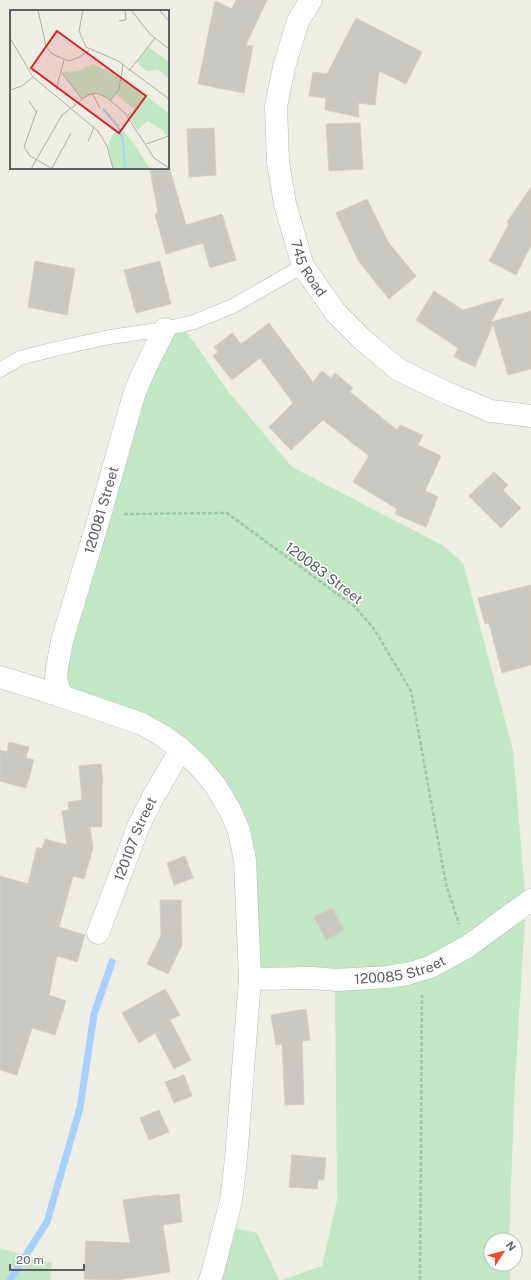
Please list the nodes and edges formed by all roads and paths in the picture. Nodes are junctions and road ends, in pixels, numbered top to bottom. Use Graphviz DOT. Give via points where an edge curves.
graph roads {
  1 [pos="311,0"];
  2 [pos="303,266"];
  3 [pos="165,329"];
  4 [pos="0,370"];
  5 [pos="531,416"];
  6 [pos="100,515"];
  7 [pos="0,677"];
  8 [pos="61,696"];
  9 [pos="181,749"];
  10 [pos="531,900"];
  11 [pos="98,933"];
  12 [pos="467,947"];
  13 [pos="422,969"];
  14 [pos="250,979"];
  15 [pos="210,1280"];
  16 [pos="420,1280"];
  1 -- 2 [label="street, 745 Road" via="298,21 284,67 276,106 278,162 285,204"];
  2 -- 3 [label="lane" via="234,306 194,322"];
  2 -- 5 [label="street, 745 Road" via="335,312 399,370 491,411"];
  3 -- 4 [label="lane" via="110,337 56,349 20,358"];
  3 -- 6 [label="street, 120081 Street" via="133,398"];
  6 -- 8 [label="street, 120081 Street" via="62,641 56,679"];
  6 -- 12 [label="path, 120083 Street" via="227,513 355,607 374,629 411,690 446,884"];
  7 -- 8 [label="street"];
  8 -- 9 [label="street" via="142,724"];
  9 -- 11 [label="street, 120107 Street" via="139,825"];
  9 -- 14 [label="street" via="215,785 239,831 245,860"];
  10 -- 12 [label="street, 120085 Street"];
  12 -- 13 [label="street, 120085 Street"];
  13 -- 14 [label="street, 120085 Street" via="387,977 337,980"];
  13 -- 16 [label="path"];
  14 -- 15 [label="street" via="231,1201"];
}
